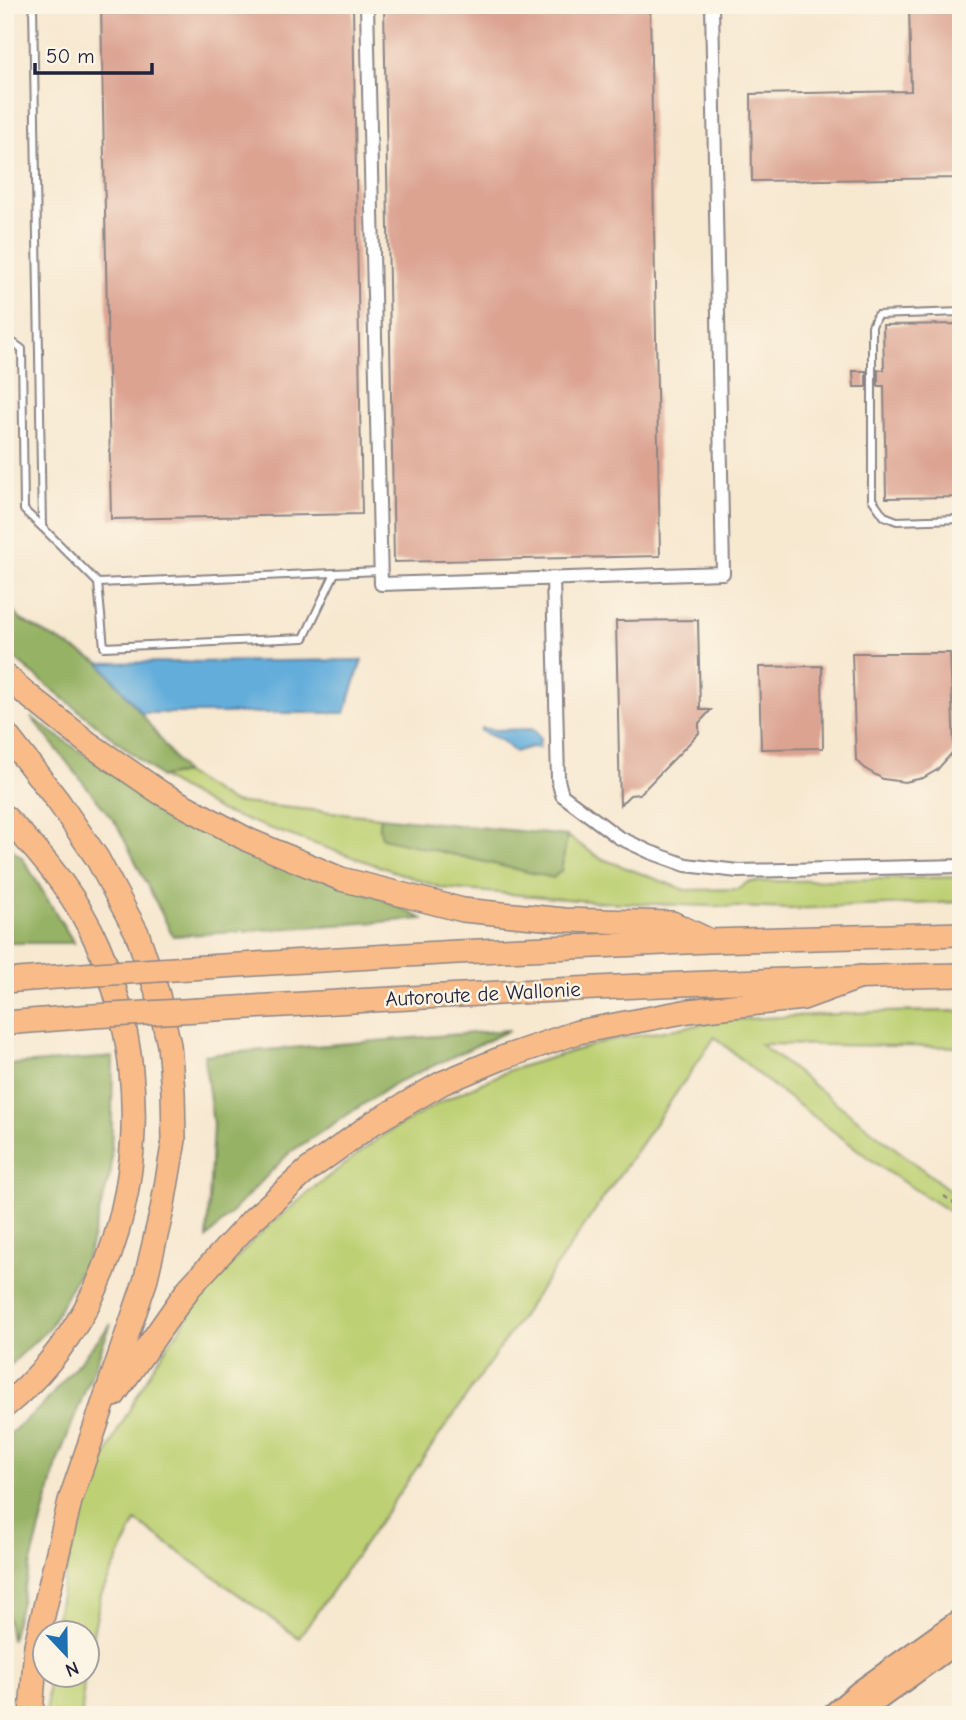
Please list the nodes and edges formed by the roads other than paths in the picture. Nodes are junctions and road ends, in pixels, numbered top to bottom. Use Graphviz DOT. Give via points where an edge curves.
graph roads {
  1 [pos="33,5"];
  2 [pos="367,5"];
  3 [pos="712,5"];
  4 [pos="5,274"];
  5 [pos="961,312"];
  6 [pos="5,321"];
  7 [pos="961,519"];
  8 [pos="42,527"];
  9 [pos="381,571"];
  10 [pos="335,573"];
  11 [pos="553,579"];
  12 [pos="99,583"];
  13 [pos="5,675"];
  14 [pos="5,733"];
  15 [pos="5,817"];
  16 [pos="961,866"];
  17 [pos="961,934"];
  18 [pos="709,941"];
  19 [pos="961,975"];
  20 [pos="861,977"];
  21 [pos="5,981"];
  22 [pos="5,1023"];
  23 [pos="5,1406"];
  24 [pos="98,1418"];
  25 [pos="961,1618"];
  26 [pos="961,1640"];
  27 [pos="31,1715"];
  28 [pos="831,1715"];
  29 [pos="859,1715"];
  1 -- 8 [label="lane"];
  2 -- 9 [label="street"];
  3 -- 11 [label="street" via="723,573"];
  4 -- 6 [label="street"];
  5 -- 7 [label="lane" via="877,315 872,326 872,354 873,499 884,516 897,521"];
  6 -- 8 [label="lane" via="8,339 22,349 24,510"];
  8 -- 12 [label="lane"];
  9 -- 10 [label="lane"];
  9 -- 11 [label="street" via="381,584"];
  10 -- 12 [label="lane"];
  10 -- 12 [label="lane" via="304,638 104,647"];
  11 -- 16 [label="street" via="558,780 562,795 618,837 686,865 712,869"];
  13 -- 18 [label="highway" via="88,743 161,793 248,840 341,879 463,910 564,920 671,923"];
  14 -- 24 [label="highway" via="97,858 137,933 169,1045 174,1140 163,1210 145,1282"];
  15 -- 23 [label="highway" via="33,844 68,890 98,943 120,1000 130,1047 134,1134 130,1180 102,1274 57,1354"];
  17 -- 18 [label="highway, Autoroute de Wallonie"];
  18 -- 21 [label="highway, Autoroute de Wallonie, bridge"];
  19 -- 20 [label="highway, Autoroute de Wallonie"];
  20 -- 22 [label="highway, Autoroute de Wallonie, bridge" via="460,994"];
  20 -- 24 [label="highway" via="803,998 688,1011 578,1032 442,1083 362,1131 252,1220 189,1288"];
  24 -- 27 [label="highway" via="70,1501 36,1645"];
  25 -- 28 [label="main road"];
  26 -- 29 [label="main road"];
}
